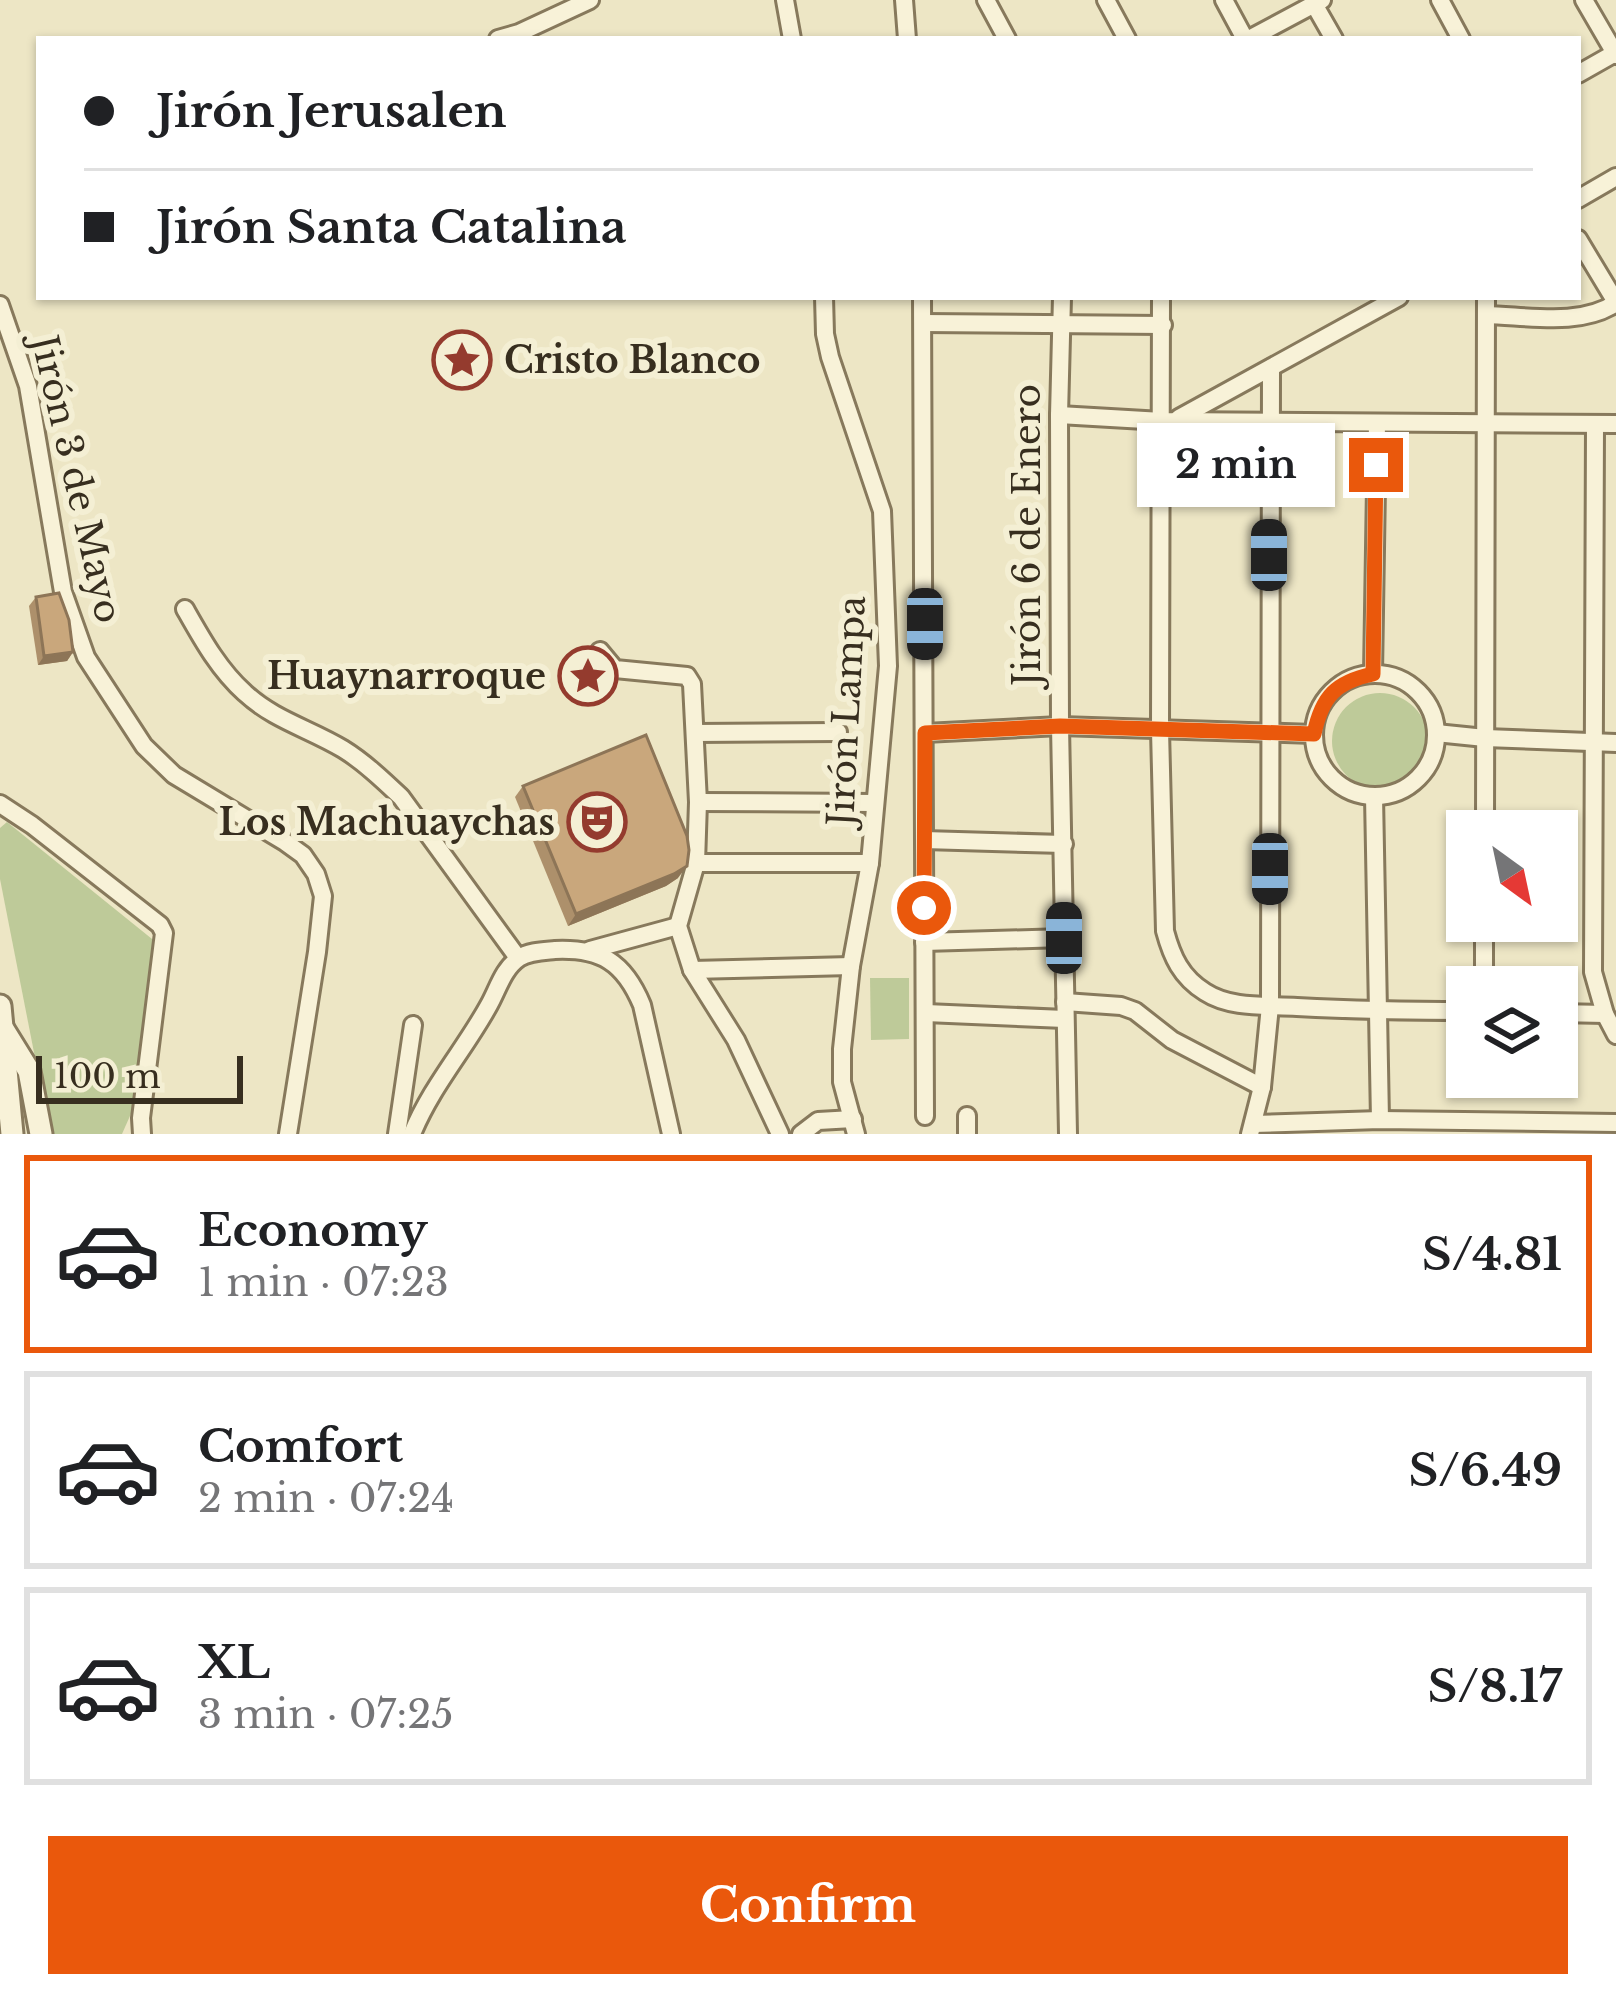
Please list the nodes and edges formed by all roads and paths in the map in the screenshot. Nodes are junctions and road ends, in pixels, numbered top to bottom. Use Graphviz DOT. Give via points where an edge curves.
graph roads {
  1 [pos="590,0"];
  2 [pos="785,0"];
  3 [pos="904,0"];
  4 [pos="1106,0"];
  5 [pos="1224,0"];
  6 [pos="1440,0"];
  7 [pos="1585,0"];
  8 [pos="988,1"];
  9 [pos="1318,2"];
  10 [pos="508,36"];
  11 [pos="791,36"];
  12 [pos="907,36"];
  13 [pos="1006,36"];
  14 [pos="1125,36"];
  15 [pos="1245,36"];
  16 [pos="1253,36"];
  17 [pos="1333,36"];
  18 [pos="1459,36"];
  19 [pos="1615,54"];
  20 [pos="1581,72"];
  21 [pos="1616,177"];
  22 [pos="1581,197"];
  23 [pos="1581,244"];
  24 [pos="824,300"];
  25 [pos="922,300"];
  26 [pos="1062,300"];
  27 [pos="1166,300"];
  28 [pos="1360,300"];
  29 [pos="1394,300"];
  30 [pos="1616,303"];
  31 [pos="0,305"];
  32 [pos="1486,306"];
  33 [pos="1368,314"];
  34 [pos="923,323"];
  35 [pos="1062,324"];
  36 [pos="1163,325"];
  37 [pos="1271,368"];
  38 [pos="1059,416"];
  39 [pos="1169,420"];
  40 [pos="1270,421"];
  41 [pos="1377,423"];
  42 [pos="1616,424"];
  43 [pos="1486,425"];
  44 [pos="1595,425"];
  45 [pos="185,610"];
  46 [pos="600,651"];
  47 [pos="1373,674"];
  48 [pos="1060,726"];
  49 [pos="1160,730"];
  50 [pos="838,732"];
  51 [pos="925,733"];
  52 [pos="1269,733"];
  53 [pos="1436,733"];
  54 [pos="695,734"];
  55 [pos="1314,734"];
  56 [pos="1485,738"];
  57 [pos="1594,743"];
  58 [pos="1616,743"];
  59 [pos="1374,796"];
  60 [pos="698,802"];
  61 [pos="875,803"];
  62 [pos="0,804"];
  63 [pos="1485,810"];
  64 [pos="924,840"];
  65 [pos="1064,844"];
  66 [pos="696,863"];
  67 [pos="870,863"];
  68 [pos="678,926"];
  69 [pos="1064,938"];
  70 [pos="924,942"];
  71 [pos="590,950"];
  72 [pos="518,958"];
  73 [pos="851,967"];
  74 [pos="692,970"];
  75 [pos="1616,995"];
  76 [pos="1270,1006"];
  77 [pos="1065,1010"];
  78 [pos="1377,1011"];
  79 [pos="1446,1011"];
  80 [pos="926,1013"];
  81 [pos="1578,1014"];
  82 [pos="1605,1015"];
  83 [pos="1,1021"];
  84 [pos="413,1025"];
  85 [pos="1616,1035"];
  86 [pos="1262,1087"];
  87 [pos="926,1116"];
  88 [pos="1380,1120"];
  89 [pos="1616,1123"];
  90 [pos="854,1126"];
  91 [pos="138,1129"];
  92 [pos="1252,1129"];
  93 [pos="12,1134"];
  94 [pos="41,1134"];
  95 [pos="287,1134"];
  96 [pos="397,1134"];
  97 [pos="412,1134"];
  98 [pos="671,1134"];
  99 [pos="780,1134"];
  100 [pos="802,1134"];
  101 [pos="1068,1134"];
  1 -- 10 [label="street"];
  2 -- 11 [label="street"];
  3 -- 12 [label="street"];
  4 -- 14 [label="street"];
  5 -- 15 [label="street"];
  6 -- 18 [label="street"];
  7 -- 19 [label="street"];
  8 -- 13 [label="street"];
  9 -- 16 [label="street"];
  9 -- 17 [label="street"];
  19 -- 20 [label="street"];
  21 -- 22 [label="street"];
  23 -- 30 [label="street"];
  24 -- 61 [label="street, Jirón Lampa" via="830,357 885,535 888,666"];
  25 -- 34 [label="street"];
  26 -- 35 [label="street, Jirón 6 de Enero"];
  27 -- 36 [label="street"];
  28 -- 33 [label="street"];
  29 -- 33 [label="street"];
  30 -- 32 [label="street" via="1584,317"];
  31 -- 95 [label="street, Jirón 3 de Mayo" via="28,386 63,592 86,657 144,746 174,775 285,842 316,874 323,896 317,952"];
  32 -- 43 [label="street"];
  33 -- 37 [label="street"];
  34 -- 35 [label="street"];
  34 -- 51 [label="street"];
  35 -- 36 [label="street"];
  35 -- 38 [label="street, Jirón 6 de Enero"];
  36 -- 39 [label="street"];
  37 -- 39 [label="street"];
  37 -- 40 [label="street"];
  38 -- 39 [label="street"];
  38 -- 48 [label="street, Jirón 6 de Enero"];
  39 -- 40 [label="street"];
  39 -- 49 [label="street"];
  40 -- 41 [label="street"];
  40 -- 52 [label="street"];
  41 -- 43 [label="street"];
  41 -- 47 [label="street"];
  42 -- 44 [label="street"];
  43 -- 44 [label="street"];
  43 -- 56 [label="street"];
  44 -- 57 [label="street"];
  45 -- 72 [label="street" via="244,693 341,748 400,797"];
  46 -- 54 [label="street" via="615,669 687,676"];
  47 -- 53 [label="street" via="1417,690"];
  47 -- 55 [label="street" via="1331,692"];
  48 -- 49 [label="street"];
  48 -- 51 [label="street"];
  48 -- 65 [label="street, Jirón 6 de Enero"];
  49 -- 52 [label="street"];
  49 -- 76 [label="street" via="1165,931 1173,959 1208,995"];
  50 -- 54 [label="street"];
  51 -- 64 [label="street"];
  52 -- 55 [label="street"];
  52 -- 76 [label="street"];
  53 -- 56 [label="street"];
  53 -- 59 [label="street" via="1425,770 1394,794"];
  54 -- 60 [label="street"];
  55 -- 59 [label="street" via="1331,778"];
  56 -- 57 [label="street"];
  56 -- 63 [label="street"];
  57 -- 58 [label="street"];
  57 -- 82 [label="street" via="1593,972"];
  59 -- 78 [label="street"];
  60 -- 61 [label="street"];
  60 -- 66 [label="street"];
  61 -- 67 [label="street, Jirón Lampa"];
  62 -- 91 [label="street" via="164,933"];
  64 -- 65 [label="street"];
  64 -- 70 [label="street"];
  65 -- 69 [label="street, Jirón 6 de Enero"];
  66 -- 67 [label="street"];
  66 -- 68 [label="street"];
  67 -- 73 [label="street, Jirón Lampa"];
  68 -- 71 [label="street"];
  68 -- 74 [label="street"];
  69 -- 70 [label="street"];
  69 -- 77 [label="street, Jirón 6 de Enero"];
  70 -- 80 [label="street"];
  71 -- 72 [label="street"];
  71 -- 98 [label="street" via="634,985"];
  72 -- 97 [label="street"];
  73 -- 74 [label="street"];
  73 -- 90 [label="street, Jirón Lampa" via="842,1082"];
  74 -- 99 [label="street"];
  75 -- 82 [label="street"];
  76 -- 78 [label="street"];
  76 -- 86 [label="street"];
  77 -- 80 [label="street"];
  77 -- 86 [label="street" via="1136,1011 1172,1040"];
  77 -- 101 [label="street, Jirón 6 de Enero"];
  78 -- 79 [label="street"];
  78 -- 88 [label="street"];
  80 -- 87 [label="street"];
  81 -- 82 [label="street"];
  82 -- 85 [label="street"];
  83 -- 93 [label="street"];
  83 -- 94 [label="street" via="29,1071"];
  84 -- 96 [label="street"];
  86 -- 92 [label="street"];
  88 -- 89 [label="street"];
  88 -- 92 [label="street"];
  90 -- 100 [label="street" via="818,1121"];
}
